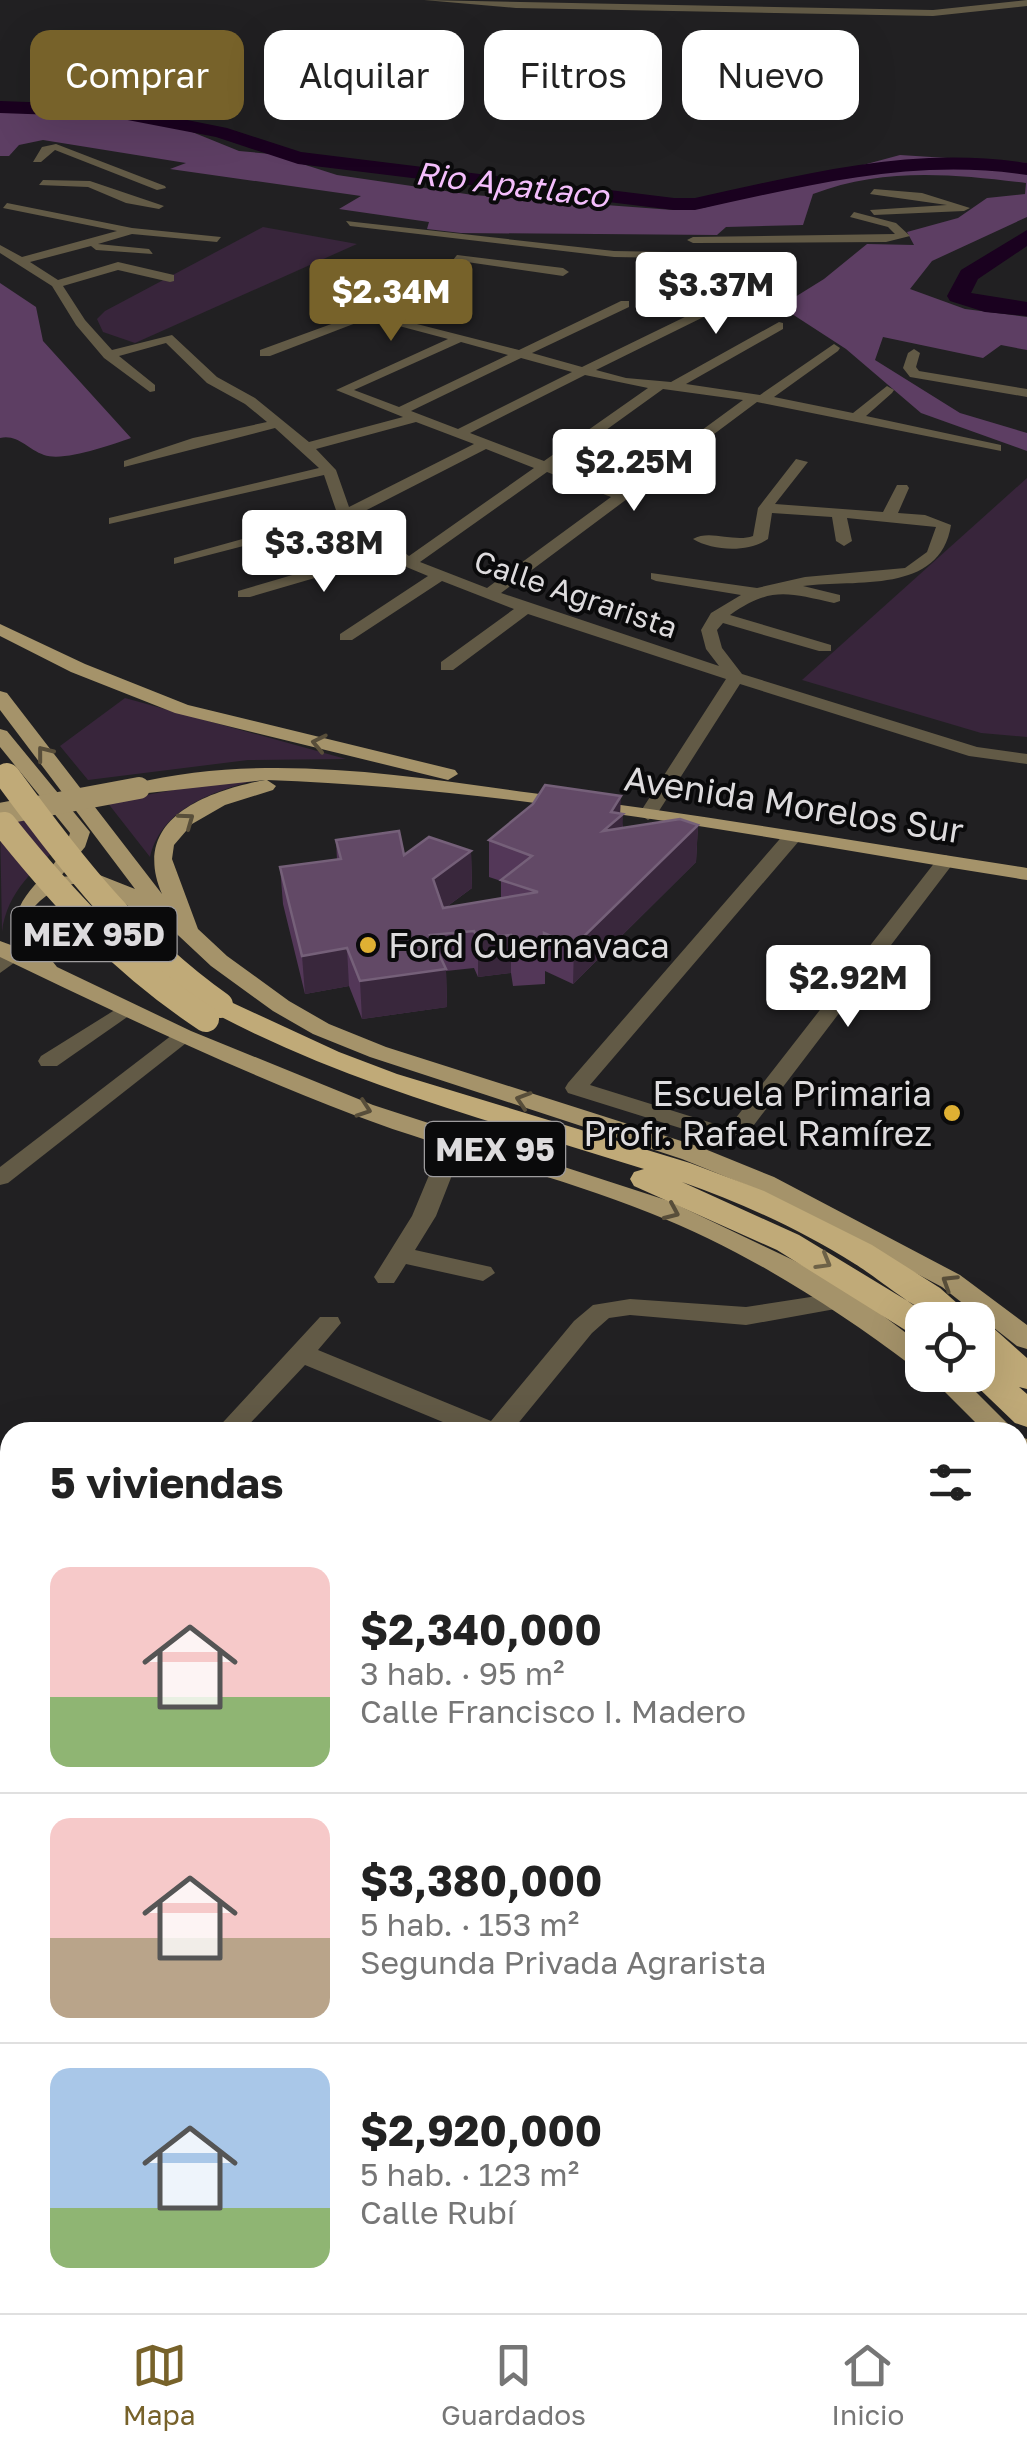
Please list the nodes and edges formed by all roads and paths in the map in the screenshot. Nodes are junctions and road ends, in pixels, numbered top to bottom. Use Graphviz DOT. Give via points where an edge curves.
graph roads {
  1 [pos="428,0"];
  2 [pos="1027,4"];
  3 [pos="939,12"];
  4 [pos="1015,16"];
  5 [pos="36,160"];
  6 [pos="98,162"];
  7 [pos="49,170"];
  8 [pos="90,181"];
  9 [pos="44,183"];
  10 [pos="161,188"];
  11 [pos="874,192"];
  12 [pos="160,206"];
  13 [pos="4,207"];
  14 [pos="350,223"];
  15 [pos="132,231"];
  16 [pos="218,239"];
  17 [pos="488,239"];
  18 [pos="40,240"];
  19 [pos="665,240"];
  20 [pos="684,240"];
  21 [pos="82,246"];
  22 [pos="0,248"];
  23 [pos="68,250"];
  24 [pos="149,252"];
  25 [pos="614,254"];
  26 [pos="22,261"];
  27 [pos="564,272"];
  28 [pos="170,278"];
  29 [pos="56,284"];
  30 [pos="738,298"];
  31 [pos="315,300"];
  32 [pos="625,304"];
  33 [pos="776,308"];
  34 [pos="369,314"];
  35 [pos="780,326"];
  36 [pos="460,338"];
  37 [pos="834,348"];
  38 [pos="265,353"];
  39 [pos="109,354"];
  40 [pos="914,354"];
  41 [pos="523,355"];
  42 [pos="589,372"];
  43 [pos="668,385"];
  44 [pos="150,388"];
  45 [pos="888,390"];
  46 [pos="1027,394"];
  47 [pos="758,399"];
  48 [pos="399,412"];
  49 [pos="416,418"];
  50 [pos="854,419"];
  51 [pos="276,424"];
  52 [pos="458,434"];
  53 [pos="485,444"];
  54 [pos="306,447"];
  55 [pos="996,448"];
  56 [pos="176,449"];
  57 [pos="800,462"];
  58 [pos="200,463"];
  59 [pos="129,464"];
  60 [pos="547,468"];
  61 [pos="329,470"];
  62 [pos="902,488"];
  63 [pos="622,496"];
  64 [pos="765,508"];
  65 [pos="840,512"];
  66 [pos="890,513"];
  67 [pos="345,515"];
  68 [pos="114,521"];
  69 [pos="701,539"];
  70 [pos="844,541"];
  71 [pos="391,552"];
  72 [pos="179,561"];
  73 [pos="408,562"];
  74 [pos="440,575"];
  75 [pos="656,576"];
  76 [pos="781,586"];
  77 [pos="760,593"];
  78 [pos="244,594"];
  79 [pos="490,594"];
  80 [pos="834,598"];
  81 [pos="526,608"];
  82 [pos="717,616"];
  83 [pos="0,629"];
  84 [pos="346,637"];
  85 [pos="825,648"];
  86 [pos="447,666"];
  87 [pos="736,677"];
  88 [pos="0,696"];
  89 [pos="0,734"];
  90 [pos="1027,759"];
  91 [pos="0,767"];
  92 [pos="444,773"];
  93 [pos="136,784"];
  94 [pos="467,792"];
  95 [pos="550,800"];
  96 [pos="0,804"];
  97 [pos="648,814"];
  98 [pos="0,816"];
  99 [pos="792,837"];
  100 [pos="946,861"];
  101 [pos="1027,874"];
  102 [pos="28,900"];
  103 [pos="192,936"];
  104 [pos="5,957"];
  105 [pos="219,961"];
  106 [pos="50,973"];
  107 [pos="126,1009"];
  108 [pos="183,1036"];
  109 [pos="318,1060"];
  110 [pos="49,1062"];
  111 [pos="456,1137"];
  112 [pos="0,1178"];
  113 [pos="400,1256"];
  114 [pos="484,1273"];
  115 [pos="386,1277"];
  116 [pos="843,1300"];
  117 [pos="934,1302"];
  118 [pos="905,1314"];
  119 [pos="329,1323"];
  120 [pos="1027,1340"];
  121 [pos="905,1346"];
  122 [pos="995,1348"];
  123 [pos="300,1354"];
  124 [pos="1027,1376"];
  125 [pos="995,1385"];
  126 [pos="960,1392"];
  127 [pos="1027,1414"];
  128 [pos="236,1422"];
  129 [pos="469,1422"];
  130 [pos="502,1422"];
  131 [pos="991,1422"];
  1 -- 3 [label="street"];
  2 -- 3 [label="street"];
  3 -- 4 [label="street"];
  5 -- 6 [label="street" via="50,147"];
  6 -- 8 [label="street"];
  6 -- 10 [label="street"];
  7 -- 8 [label="street"];
  8 -- 9 [label="street"];
  8 -- 12 [label="street" via="130,201"];
  8 -- 13 [label="street"];
  11 -- 20 [label="street" via="964,208 854,215 892,225 901,239"];
  13 -- 15 [label="street"];
  14 -- 17 [label="street"];
  15 -- 16 [label="street"];
  15 -- 21 [label="street"];
  17 -- 25 [label="street"];
  17 -- 27 [label="street" via="454,256"];
  18 -- 23 [label="street"];
  19 -- 25 [label="street" via="613,244"];
  21 -- 23 [label="street"];
  21 -- 24 [label="street"];
  22 -- 26 [label="street"];
  23 -- 26 [label="street"];
  25 -- 30 [label="street" via="724,256 776,275"];
  26 -- 29 [label="street"];
  28 -- 29 [label="street" via="118,266"];
  29 -- 39 [label="street"];
  30 -- 33 [label="street"];
  30 -- 42 [label="street"];
  31 -- 34 [label="street"];
  32 -- 41 [label="street"];
  34 -- 36 [label="street"];
  34 -- 38 [label="street"];
  35 -- 43 [label="street"];
  36 -- 41 [label="street"];
  36 -- 48 [label="street" via="342,390"];
  37 -- 47 [label="street"];
  39 -- 44 [label="street"];
  39 -- 51 [label="street" via="168,338 212,380"];
  40 -- 46 [label="street" via="909,368 915,374"];
  41 -- 42 [label="street"];
  41 -- 48 [label="street"];
  42 -- 43 [label="street"];
  42 -- 52 [label="street"];
  43 -- 47 [label="street"];
  43 -- 60 [label="street"];
  45 -- 50 [label="street"];
  47 -- 50 [label="street"];
  47 -- 63 [label="street"];
  48 -- 49 [label="street"];
  49 -- 52 [label="street"];
  49 -- 54 [label="street"];
  50 -- 55 [label="street"];
  51 -- 54 [label="street"];
  51 -- 56 [label="street"];
  52 -- 53 [label="street"];
  53 -- 60 [label="street"];
  53 -- 67 [label="street"];
  54 -- 61 [label="street"];
  56 -- 58 [label="street"];
  56 -- 59 [label="street"];
  57 -- 64 [label="street"];
  60 -- 63 [label="street"];
  60 -- 73 [label="street"];
  61 -- 67 [label="street"];
  61 -- 68 [label="street"];
  62 -- 66 [label="street"];
  63 -- 79 [label="street"];
  64 -- 65 [label="street"];
  64 -- 69 [label="street" via="754,544"];
  65 -- 66 [label="street"];
  65 -- 70 [label="street"];
  66 -- 76 [label="street" via="944,525 932,556 911,572"];
  67 -- 71 [label="street, Calle Agrarista"];
  67 -- 72 [label="street"];
  71 -- 73 [label="street, Calle Agrarista"];
  71 -- 78 [label="street"];
  73 -- 74 [label="street, Calle Agrarista"];
  74 -- 79 [label="street, Calle Agrarista"];
  74 -- 84 [label="street"];
  75 -- 77 [label="street"];
  76 -- 77 [label="street"];
  76 -- 80 [label="street"];
  77 -- 82 [label="street"];
  79 -- 81 [label="street, Calle Agrarista"];
  81 -- 86 [label="street"];
  81 -- 87 [label="street, Calle Agrarista"];
  82 -- 85 [label="street"];
  82 -- 87 [label="street" via="709,630 714,650"];
  92 -- 83 [label="main road, one-way" via="182,710"];
  87 -- 90 [label="street, Calle Agrarista" via="937,741"];
  87 -- 97 [label="street"];
  103 -- 88 [label="main road, MEX 95, one-way" via="159,905"];
  89 -- 102 [label="main road" via="80,832 73,853"];
  91 -- 109 [label="highway, MEX 95D, bridge" via="91,892 156,959 195,990"];
  92 -- 93 [label="main road" via="321,763 213,768"];
  92 -- 95 [label="main road"];
  93 -- 94 [label="main road" via="308,773"];
  93 -- 96 [label="main road"];
  93 -- 98 [label="main road, bridge"];
  94 -- 95 [label="main road"];
  103 -- 94 [label="main road, one-way" via="161,862 162,846 183,820 216,802 254,788 305,783"];
  95 -- 97 [label="main road, Avenida Morelos Sur"];
  97 -- 99 [label="main road, Avenida Morelos Sur"];
  98 -- 109 [label="highway, MEX 95D, bridge" via="65,902 126,965 248,1042"];
  99 -- 100 [label="main road, Avenida Morelos Sur"];
  99 -- 100 [label="street" via="576,1088 733,1137"];
  100 -- 101 [label="main road, Avenida Morelos Sur"];
  102 -- 105 [label="main road" via="66,882 106,882"];
  102 -- 106 [label="main road" via="21,930"];
  103 -- 105 [label="main road, MEX 95"];
  104 -- 106 [label="main road, MEX 95"];
  120 -- 105 [label="main road, MEX 95, one-way" via="951,1281 765,1183 692,1153 378,1052 294,1014"];
  106 -- 107 [label="main road, MEX 95"];
  107 -- 108 [label="main road, MEX 95"];
  107 -- 110 [label="street"];
  108 -- 111 [label="main road, MEX 95, one-way" via="364,1110"];
  108 -- 112 [label="street"];
  109 -- 117 [label="highway, MEX 95D" via="758,1200"];
  109 -- 118 [label="highway, MEX 95D, one-way" via="701,1201 803,1250"];
  111 -- 113 [label="street"];
  111 -- 116 [label="main road, MEX 95, one-way" via="660,1207"];
  113 -- 114 [label="street"];
  113 -- 115 [label="street"];
  116 -- 121 [label="main road, MEX 95"];
  116 -- 130 [label="street" via="746,1316 602,1311"];
  119 -- 123 [label="street"];
  122 -- 124 [label="highway"];
  123 -- 128 [label="street"];
  123 -- 129 [label="street"];
  125 -- 127 [label="highway"];
  126 -- 131 [label="main road"];
}
